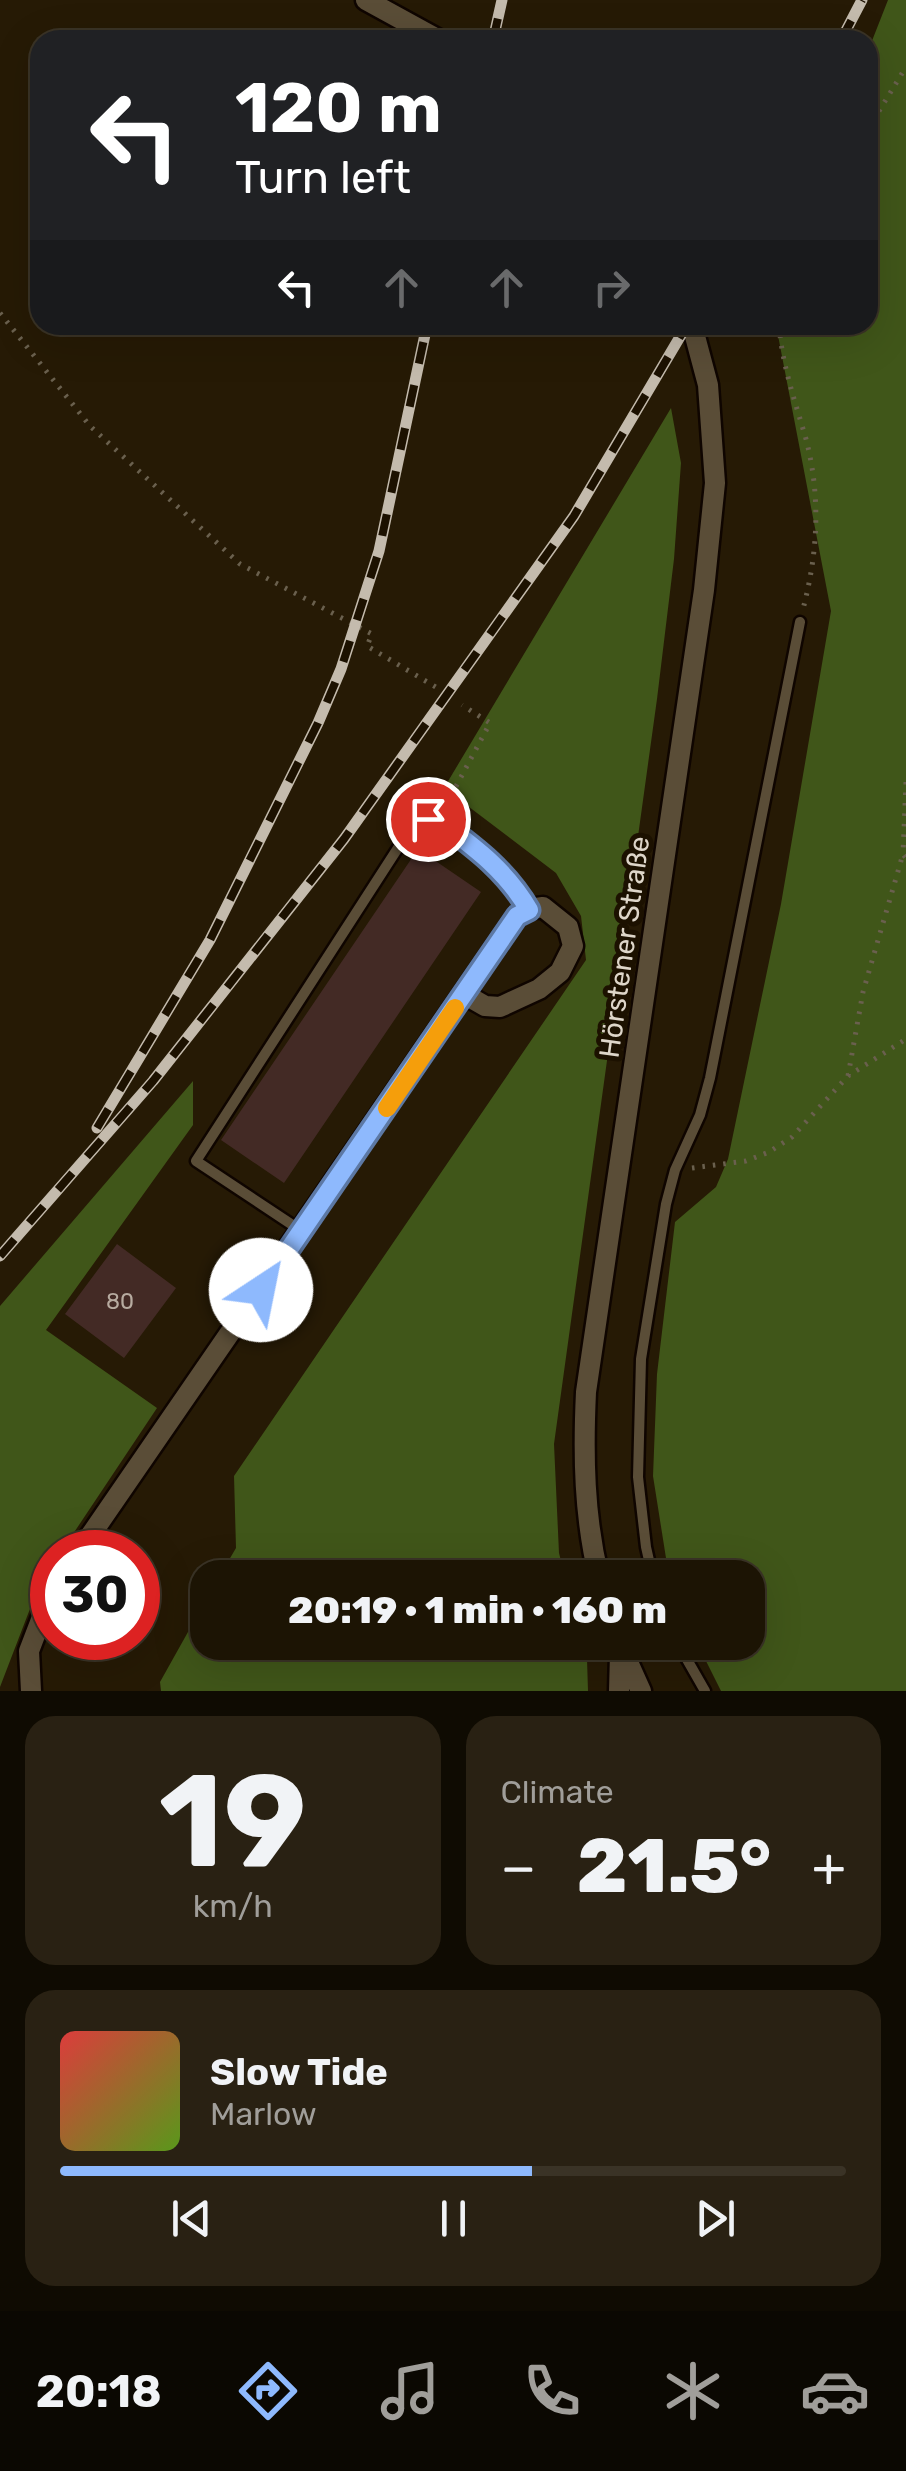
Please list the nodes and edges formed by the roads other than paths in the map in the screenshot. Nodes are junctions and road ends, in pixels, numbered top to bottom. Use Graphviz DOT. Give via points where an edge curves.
graph roads {
  1 [pos="366,0"];
  2 [pos="421,30"];
  3 [pos="695,335"];
  4 [pos="800,622"];
  5 [pos="529,910"];
  6 [pos="464,994"];
  7 [pos="302,1231"];
  8 [pos="94,1530"];
  9 [pos="596,1560"];
  10 [pos="650,1560"];
  11 [pos="30,1648"];
  12 [pos="620,1660"];
  13 [pos="627,1660"];
  14 [pos="687,1660"];
  15 [pos="31,1691"];
  16 [pos="619,1691"];
  17 [pos="641,1691"];
  18 [pos="704,1691"];
  1 -- 2 [label="street"];
  3 -- 9 [label="street, Hörstener Straße" via="708,385 714,483 704,590 586,1392 583,1454"];
  4 -- 10 [label="lane" via="710,1078 675,1170 647,1321 638,1400 641,1513"];
  5 -- 6 [label="street" via="517,916"];
  5 -- 6 [label="street" via="543,907 568,927 573,946 560,972 500,1006 484,1006"];
  5 -- 7 [label="lane" via="486,856 438,820 428,819 406,837 196,1161"];
  6 -- 7 [label="street"];
  7 -- 8 [label="street"];
  11 -- 15 [label="street"];
  12 -- 16 [label="street"];
  13 -- 17 [label="street"];
  14 -- 18 [label="lane"];
}
